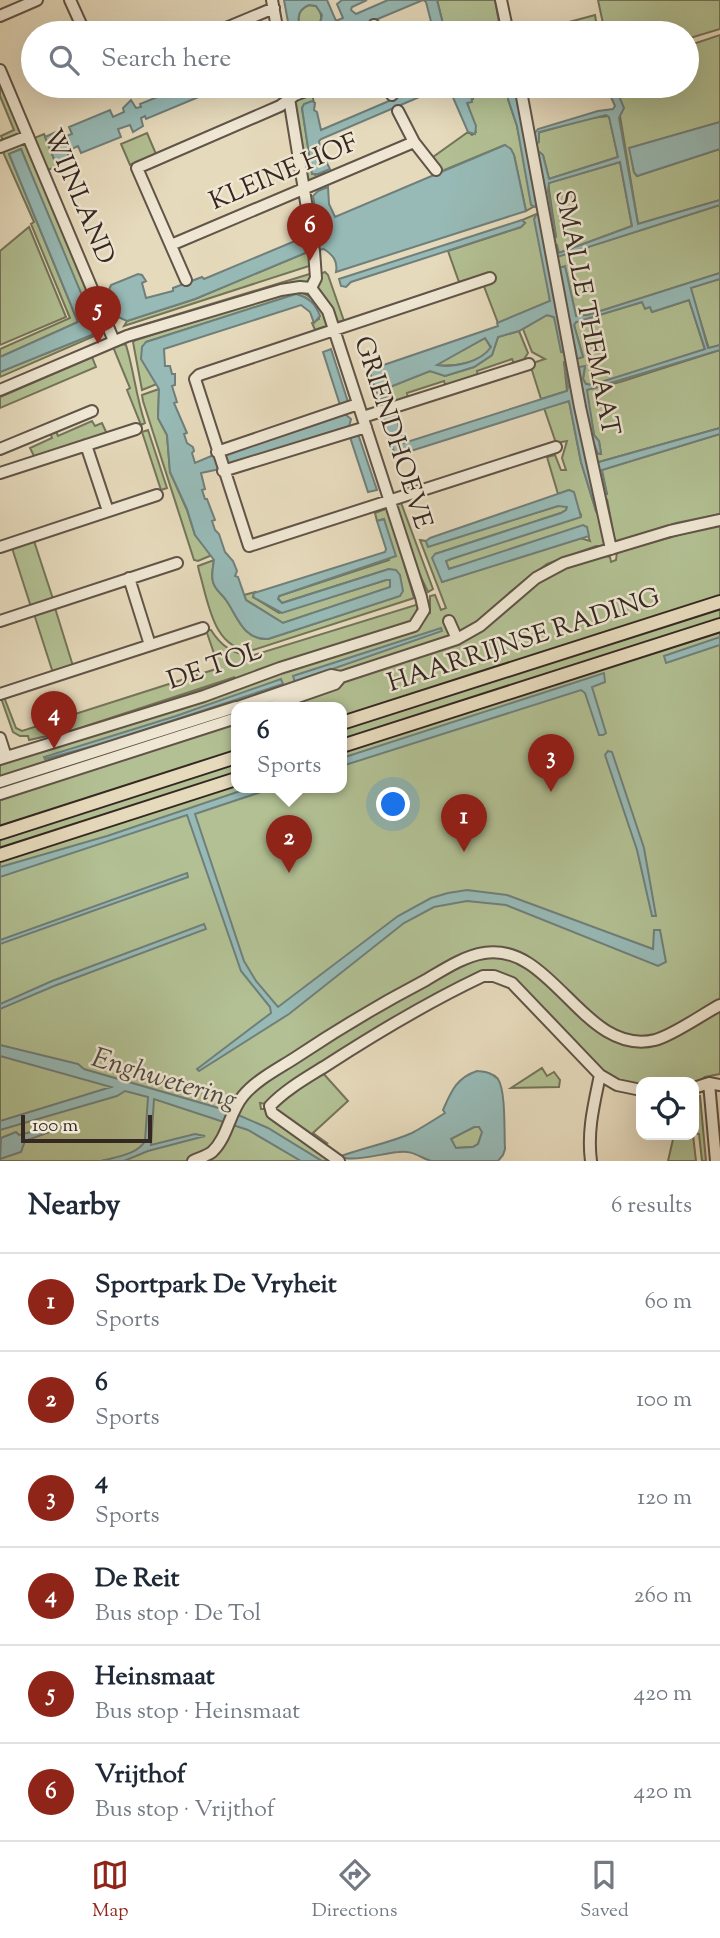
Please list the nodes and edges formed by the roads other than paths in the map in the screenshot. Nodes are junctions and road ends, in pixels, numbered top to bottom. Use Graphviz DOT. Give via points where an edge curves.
graph roads {
  1 [pos="37,0"];
  2 [pos="501,0"];
  3 [pos="72,1"];
  4 [pos="273,4"];
  5 [pos="0,16"];
  6 [pos="80,21"];
  7 [pos="238,21"];
  8 [pos="506,21"];
  9 [pos="0,70"];
  10 [pos="522,98"];
  11 [pos="289,99"];
  12 [pos="398,111"];
  13 [pos="28,136"];
  14 [pos="414,142"];
  15 [pos="0,147"];
  16 [pos="436,170"];
  17 [pos="304,189"];
  18 [pos="171,245"];
  19 [pos="490,278"];
  20 [pos="186,280"];
  21 [pos="311,288"];
  22 [pos="334,329"];
  23 [pos="114,341"];
  24 [pos="529,364"];
  25 [pos="0,390"];
  26 [pos="358,404"];
  27 [pos="92,411"];
  28 [pos="364,422"];
  29 [pos="136,429"];
  30 [pos="86,445"];
  31 [pos="556,447"];
  32 [pos="0,449"];
  33 [pos="218,453"];
  34 [pos="223,470"];
  35 [pos="0,473"];
  36 [pos="157,495"];
  37 [pos="389,499"];
  38 [pos="108,511"];
  39 [pos="720,520"];
  40 [pos="0,547"];
  41 [pos="611,549"];
  42 [pos="177,563"];
  43 [pos="129,579"];
  44 [pos="421,597"];
  45 [pos="720,602"];
  46 [pos="0,621"];
  47 [pos="449,621"];
  48 [pos="720,625"];
  49 [pos="202,628"];
  50 [pos="457,639"];
  51 [pos="150,645"];
  52 [pos="0,694"];
  53 [pos="290,694"];
  54 [pos="265,702"];
  55 [pos="277,702"];
  56 [pos="231,713"];
  57 [pos="347,721"];
  58 [pos="0,738"];
  59 [pos="347,744"];
  60 [pos="3,758"];
  61 [pos="231,759"];
  62 [pos="39,775"];
  63 [pos="231,781"];
  64 [pos="0,782"];
  65 [pos="0,794"];
  66 [pos="0,833"];
  67 [pos="0,855"];
  68 [pos="720,1005"];
  69 [pos="600,1076"];
  70 [pos="714,1084"];
  71 [pos="636,1089"];
  72 [pos="337,1159"];
  73 [pos="193,1161"];
  74 [pos="591,1161"];
  75 [pos="716,1161"];
  1 -- 5 [label="street"];
  2 -- 8 [label="street"];
  3 -- 6 [label="street"];
  4 -- 7 [label="street"];
  9 -- 13 [label="street, WIJNLAND"];
  10 -- 41 [label="street, SMALLE THEMAAT"];
  11 -- 17 [label="street"];
  11 -- 18 [label="street" via="137,168"];
  12 -- 14 [label="street"];
  13 -- 15 [label="street"];
  13 -- 23 [label="street, WIJNLAND"];
  14 -- 16 [label="street"];
  14 -- 17 [label="street, KLEINE HOF"];
  17 -- 18 [label="street, KLEINE HOF"];
  17 -- 21 [label="street" via="316,278"];
  18 -- 20 [label="street"];
  19 -- 22 [label="street"];
  21 -- 22 [label="street, GRIENDHOEVE" via="328,311"];
  21 -- 23 [label="street" via="281,290"];
  22 -- 26 [label="street, GRIENDHOEVE"];
  22 -- 33 [label="street" via="195,379"];
  23 -- 25 [label="street"];
  24 -- 28 [label="street"];
  26 -- 28 [label="street, GRIENDHOEVE"];
  26 -- 33 [label="street"];
  27 -- 32 [label="street"];
  28 -- 34 [label="street"];
  28 -- 37 [label="street, GRIENDHOEVE"];
  29 -- 30 [label="street"];
  30 -- 35 [label="street"];
  30 -- 38 [label="street"];
  31 -- 37 [label="street"];
  33 -- 34 [label="street"];
  34 -- 37 [label="street" via="249,546"];
  36 -- 38 [label="street"];
  37 -- 44 [label="street, GRIENDHOEVE"];
  38 -- 40 [label="street"];
  39 -- 41 [label="street"];
  41 -- 50 [label="street" via="564,563 536,578 480,626"];
  42 -- 43 [label="street"];
  43 -- 46 [label="street"];
  43 -- 51 [label="street"];
  44 -- 60 [label="street, DE TOL" via="424,610 414,626"];
  45 -- 57 [label="main road, HAARRIJNSE RADING"];
  47 -- 50 [label="street"];
  48 -- 59 [label="main road, HAARRIJNSE RADING"];
  49 -- 51 [label="street"];
  50 -- 53 [label="street" via="341,677 335,684"];
  51 -- 52 [label="street"];
  53 -- 54 [label="street"];
  53 -- 55 [label="street"];
  56 -- 62 [label="street"];
  58 -- 60 [label="street"];
  61 -- 66 [label="main road"];
  62 -- 64 [label="street"];
  62 -- 65 [label="street"];
  63 -- 67 [label="main road"];
  68 -- 73 [label="street" via="656,1040 619,1039 524,960 482,953 361,1014 260,1080 243,1096 212,1152"];
  69 -- 71 [label="street"];
  69 -- 72 [label="street" via="512,983 483,976 374,1034 270,1106 272,1113"];
  69 -- 74 [label="street" via="591,1117"];
  70 -- 75 [label="street"];
}
